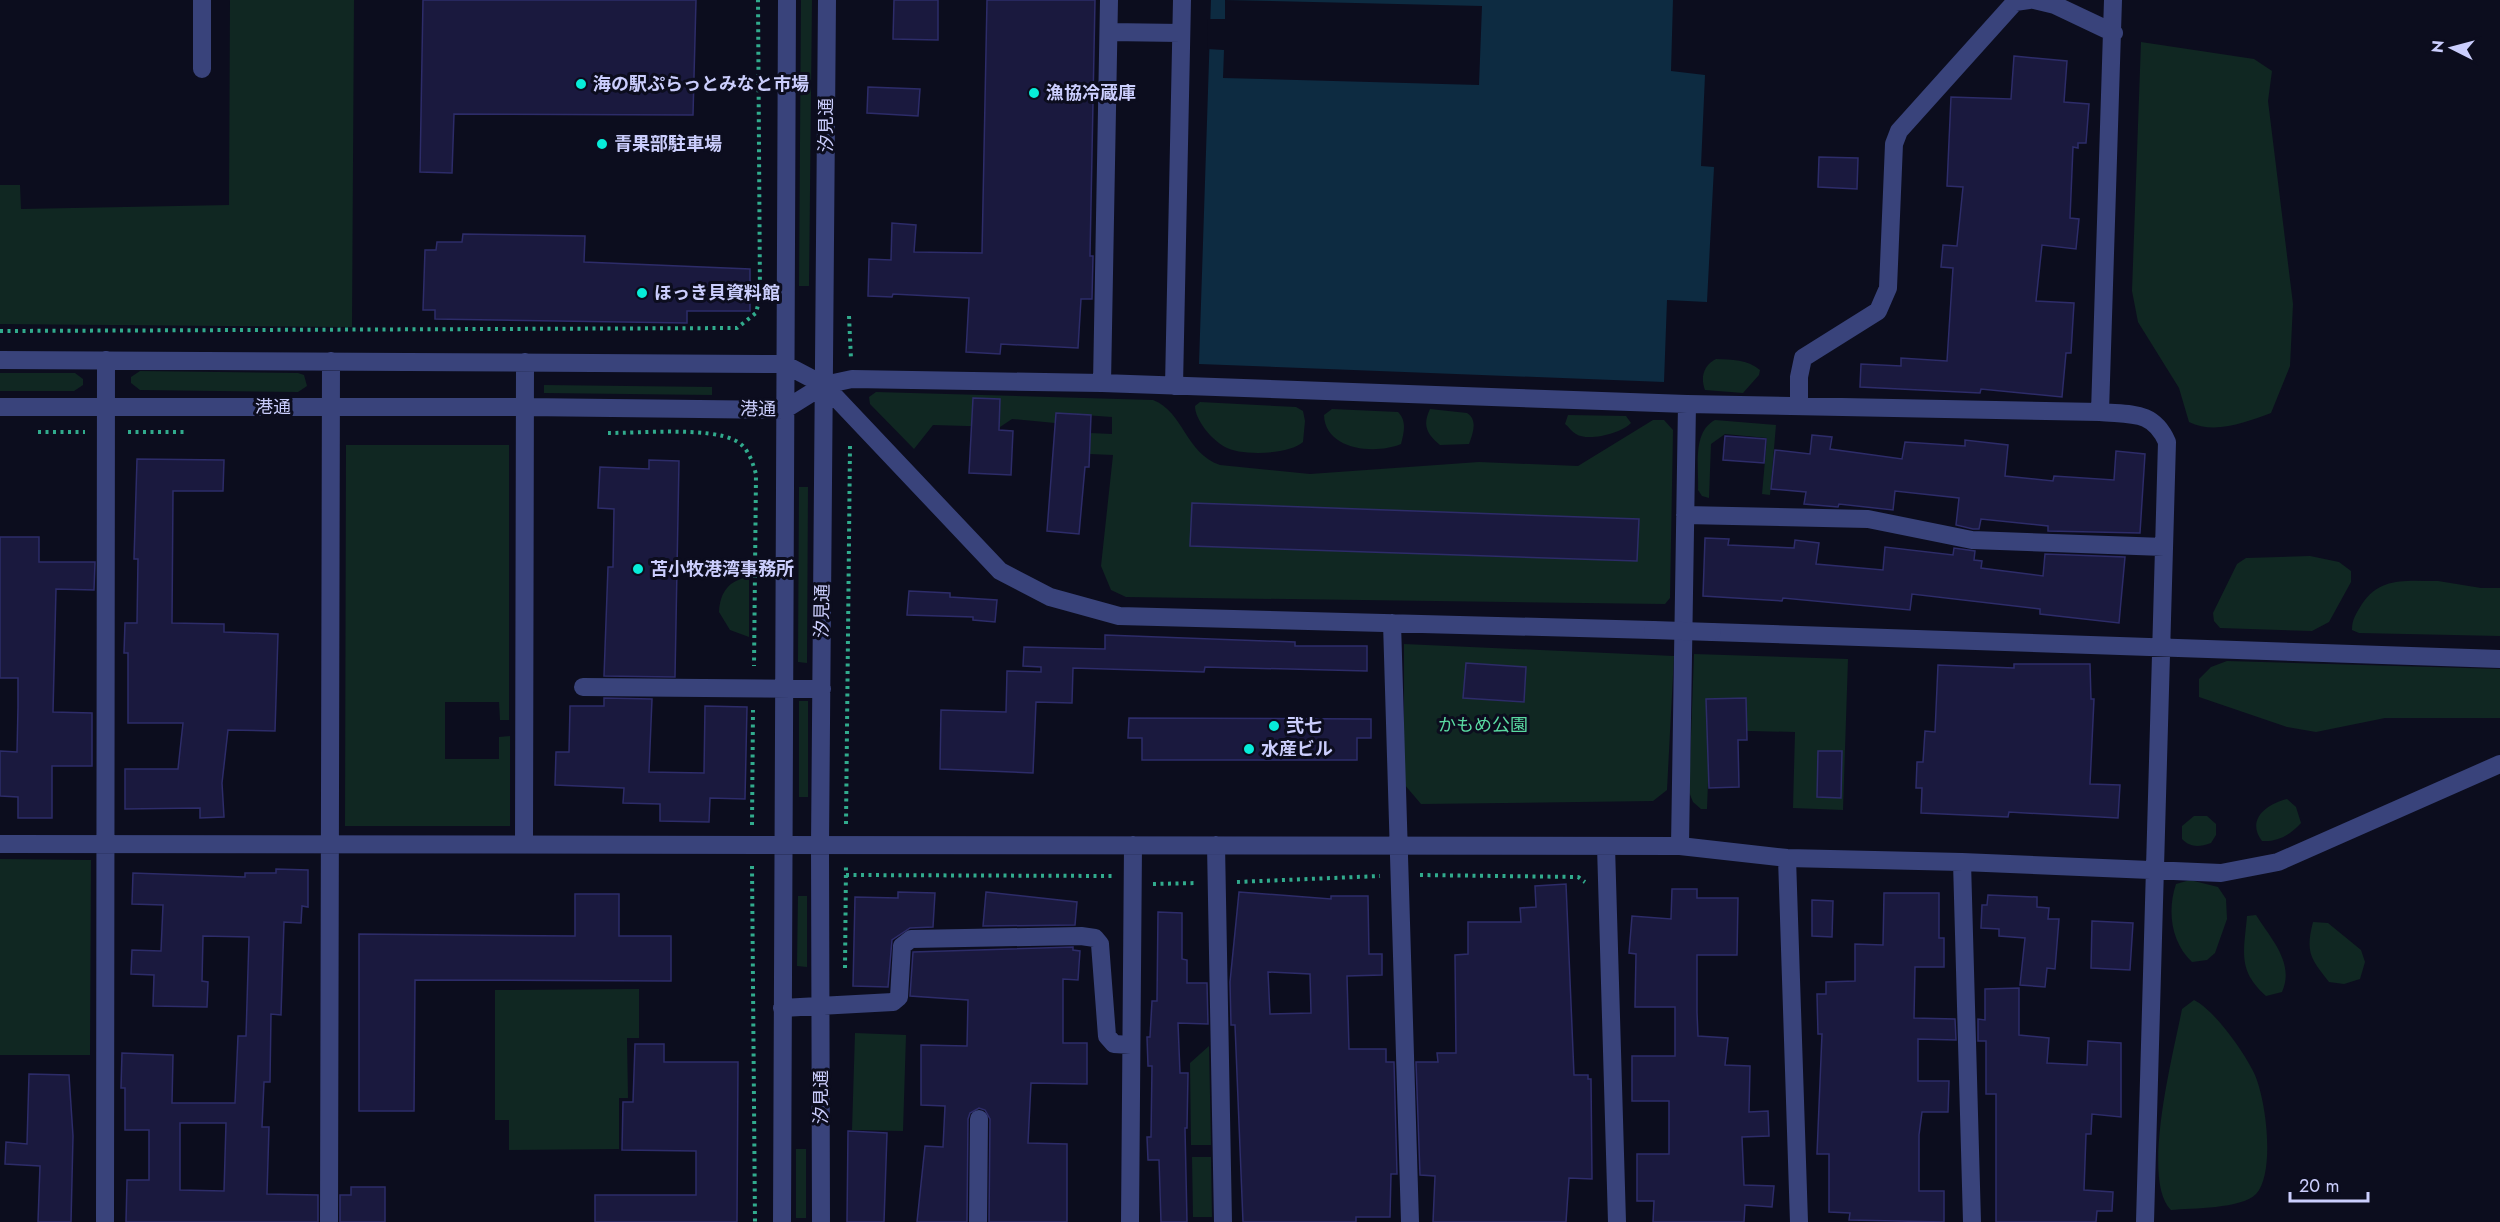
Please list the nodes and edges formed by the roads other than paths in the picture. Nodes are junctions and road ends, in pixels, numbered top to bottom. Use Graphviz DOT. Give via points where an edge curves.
graph roads {
  1 [pos="202,0"];
  2 [pos="788,0"];
  3 [pos="827,0"];
  4 [pos="1109,0"];
  5 [pos="1182,0"];
  6 [pos="2029,0"];
  7 [pos="2034,0"];
  8 [pos="2113,0"];
  9 [pos="1109,32"];
  10 [pos="1181,33"];
  11 [pos="2114,33"];
  12 [pos="202,69"];
  13 [pos="0,360"];
  14 [pos="106,360"];
  15 [pos="331,361"];
  16 [pos="525,362"];
  17 [pos="784,364"];
  18 [pos="1102,384"];
  19 [pos="824,385"];
  20 [pos="1174,386"];
  21 [pos="1688,404"];
  22 [pos="525,406"];
  23 [pos="1799,406"];
  24 [pos="0,407"];
  25 [pos="106,407"];
  26 [pos="330,407"];
  27 [pos="784,410"];
  28 [pos="2100,412"];
  29 [pos="1685,515"];
  30 [pos="2164,547"];
  31 [pos="1392,623"];
  32 [pos="2162,648"];
  33 [pos="2500,659"];
  34 [pos="583,687"];
  35 [pos="783,689"];
  36 [pos="822,689"];
  37 [pos="2500,764"];
  38 [pos="0,844"];
  39 [pos="105,844"];
  40 [pos="330,844"];
  41 [pos="524,844"];
  42 [pos="783,845"];
  43 [pos="820,845"];
  44 [pos="1133,845"];
  45 [pos="1216,845"];
  46 [pos="1399,846"];
  47 [pos="1606,846"];
  48 [pos="1680,846"];
  49 [pos="1787,858"];
  50 [pos="1962,862"];
  51 [pos="2155,869"];
  52 [pos="820,1006"];
  53 [pos="782,1008"];
  54 [pos="1131,1045"];
  55 [pos="979,1119"];
  56 [pos="105,1222"];
  57 [pos="329,1222"];
  58 [pos="782,1222"];
  59 [pos="821,1222"];
  60 [pos="978,1222"];
  61 [pos="1130,1222"];
  62 [pos="1223,1222"];
  63 [pos="1410,1222"];
  64 [pos="1617,1222"];
  65 [pos="1798,1222"];
  66 [pos="1972,1222"];
  67 [pos="2145,1222"];
  1 -- 12 [label="street"];
  2 -- 17 [label="street"];
  3 -- 19 [label="street, 汐見通"];
  4 -- 9 [label="street"];
  5 -- 10 [label="street"];
  6 -- 23 [label="street" via="2014,2 1899,131 1894,144 1888,288 1878,311 1803,358"];
  7 -- 11 [label="street" via="2055,5"];
  8 -- 11 [label="street"];
  9 -- 10 [label="street"];
  9 -- 18 [label="street"];
  10 -- 20 [label="street"];
  11 -- 28 [label="street"];
  13 -- 14 [label="street"];
  14 -- 15 [label="street"];
  14 -- 25 [label="street"];
  15 -- 16 [label="street"];
  15 -- 26 [label="street"];
  16 -- 17 [label="street"];
  16 -- 22 [label="street"];
  17 -- 19 [label="street"];
  17 -- 27 [label="street"];
  18 -- 19 [label="street" via="852,379"];
  18 -- 20 [label="street"];
  19 -- 27 [label="street, 港通"];
  19 -- 31 [label="street" via="1000,571 1050,597 1119,616"];
  19 -- 36 [label="street, 汐見通"];
  20 -- 21 [label="street"];
  21 -- 23 [label="street"];
  21 -- 29 [label="street"];
  22 -- 26 [label="street, 港通"];
  22 -- 27 [label="street, 港通"];
  22 -- 41 [label="street"];
  23 -- 28 [label="street"];
  24 -- 25 [label="street, 港通"];
  25 -- 26 [label="street, 港通"];
  25 -- 39 [label="street"];
  26 -- 40 [label="street"];
  27 -- 35 [label="street"];
  28 -- 30 [label="street" via="2145,417 2160,427 2167,442"];
  29 -- 30 [label="street" via="1868,519 1972,540"];
  29 -- 48 [label="street"];
  30 -- 32 [label="street"];
  31 -- 32 [label="street, bridge"];
  31 -- 46 [label="street"];
  32 -- 33 [label="street"];
  32 -- 51 [label="street"];
  34 -- 35 [label="street"];
  35 -- 36 [label="street"];
  35 -- 42 [label="street"];
  36 -- 43 [label="street, 汐見通"];
  37 -- 51 [label="street" via="2278,862 2221,873"];
  38 -- 39 [label="street"];
  39 -- 40 [label="street"];
  39 -- 56 [label="street"];
  40 -- 41 [label="street"];
  40 -- 57 [label="street"];
  41 -- 42 [label="street"];
  42 -- 43 [label="street"];
  42 -- 53 [label="street"];
  43 -- 44 [label="street"];
  43 -- 52 [label="street, 汐見通"];
  44 -- 45 [label="street"];
  44 -- 54 [label="street"];
  45 -- 46 [label="street"];
  45 -- 62 [label="street"];
  46 -- 47 [label="street"];
  46 -- 63 [label="street"];
  47 -- 48 [label="street"];
  47 -- 64 [label="street"];
  48 -- 49 [label="street"];
  49 -- 50 [label="street"];
  49 -- 65 [label="street"];
  50 -- 51 [label="street"];
  50 -- 66 [label="street"];
  51 -- 67 [label="street"];
  52 -- 53 [label="street"];
  52 -- 54 [label="street" via="893,1002 899,997 902,946 911,939 1081,936 1095,938 1100,944 1107,1036 1114,1044"];
  52 -- 59 [label="street, 汐見通"];
  53 -- 58 [label="street"];
  54 -- 61 [label="street"];
  55 -- 60 [label="street"];
}
